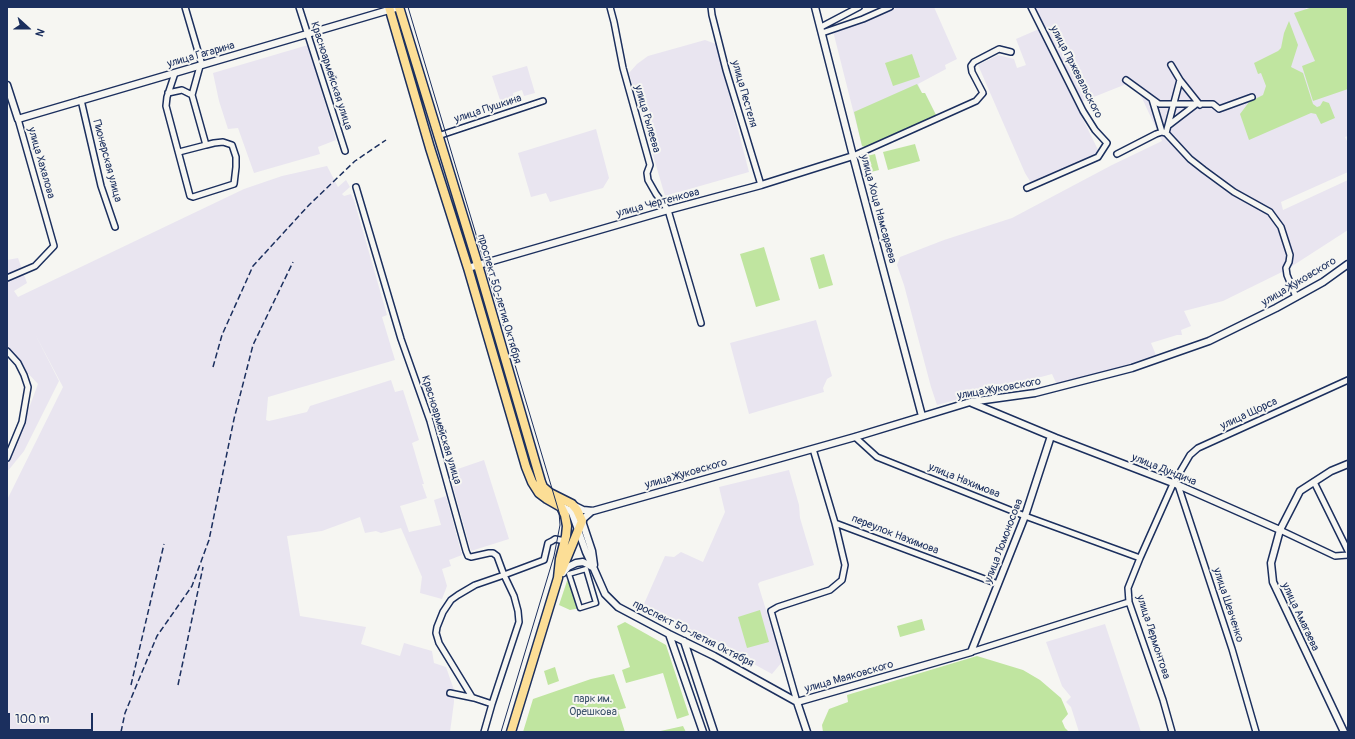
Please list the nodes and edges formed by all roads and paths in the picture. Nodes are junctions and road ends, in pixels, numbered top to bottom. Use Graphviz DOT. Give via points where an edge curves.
graph roads {
  1 [pos="185,7"];
  2 [pos="299,7"];
  3 [pos="399,7"];
  4 [pos="610,7"];
  5 [pos="712,7"];
  6 [pos="815,7"];
  7 [pos="859,7"];
  8 [pos="890,7"];
  9 [pos="1031,7"];
  10 [pos="389,8"];
  11 [pos="821,27"];
  12 [pos="822,33"];
  13 [pos="308,34"];
  14 [pos="1011,52"];
  15 [pos="1171,65"];
  16 [pos="201,66"];
  17 [pos="175,73"];
  18 [pos="1126,80"];
  19 [pos="1180,80"];
  20 [pos="7,85"];
  21 [pos="168,93"];
  22 [pos="192,95"];
  23 [pos="1252,97"];
  24 [pos="1152,99"];
  25 [pos="81,100"];
  26 [pos="543,101"];
  27 [pos="1174,104"];
  28 [pos="1198,105"];
  29 [pos="18,119"];
  30 [pos="1169,125"];
  31 [pos="1164,133"];
  32 [pos="438,136"];
  33 [pos="206,145"];
  34 [pos="345,151"];
  35 [pos="179,152"];
  36 [pos="1117,154"];
  37 [pos="853,156"];
  38 [pos="761,185"];
  39 [pos="356,187"];
  40 [pos="1027,188"];
  41 [pos="668,210"];
  42 [pos="115,227"];
  43 [pos="1348,264"];
  44 [pos="478,265"];
  45 [pos="468,268"];
  46 [pos="7,278"];
  47 [pos="1296,297"];
  48 [pos="701,323"];
  49 [pos="7,351"];
  50 [pos="1348,380"];
  51 [pos="970,402"];
  52 [pos="922,416"];
  53 [pos="1051,436"];
  54 [pos="854,438"];
  55 [pos="813,449"];
  56 [pos="7,458"];
  57 [pos="1348,464"];
  58 [pos="1314,482"];
  59 [pos="1176,484"];
  60 [pos="556,504"];
  61 [pos="572,504"];
  62 [pos="592,511"];
  63 [pos="1025,516"];
  64 [pos="582,521"];
  65 [pos="835,523"];
  66 [pos="1280,530"];
  67 [pos="578,531"];
  68 [pos="565,541"];
  69 [pos="1348,551"];
  70 [pos="1348,555"];
  71 [pos="1140,558"];
  72 [pos="586,569"];
  73 [pos="594,569"];
  74 [pos="504,575"];
  75 [pos="558,578"];
  76 [pos="998,584"];
  77 [pos="1129,602"];
  78 [pos="669,634"];
  79 [pos="684,641"];
  80 [pos="971,652"];
  81 [pos="696,680"];
  82 [pos="687,683"];
  83 [pos="450,693"];
  84 [pos="472,697"];
  85 [pos="797,702"];
  86 [pos="492,704"];
  87 [pos="484,732"];
  88 [pos="511,732"];
  89 [pos="703,732"];
  90 [pos="714,732"];
  91 [pos="807,732"];
  92 [pos="1172,732"];
  93 [pos="1256,732"];
  94 [pos="1344,732"];
  1 -- 16 [label="street"];
  2 -- 13 [label="street, Красноармейская улица"];
  3 -- 10 [label="street, улица Гагарина"];
  3 -- 32 [label="main road, проспект 50-летия Октября"];
  4 -- 41 [label="street, улица Рылеева" via="622,68 650,165 648,180"];
  5 -- 38 [label="street, улица Пестеля" via="726,70"];
  6 -- 11 [label="street, улица Хоца Намсараева"];
  7 -- 11 [label="street"];
  8 -- 12 [label="street"];
  9 -- 40 [label="street, улица Пржевальского" via="1083,111 1107,143 1098,157"];
  10 -- 13 [label="street, улица Гагарина"];
  10 -- 45 [label="main road, проспект 50-летия Октября"];
  11 -- 12 [label="street, улица Хоца Намсараева"];
  12 -- 37 [label="street, улица Хоца Намсараева"];
  13 -- 16 [label="street, улица Гагарина"];
  13 -- 34 [label="street, Красноармейская улица"];
  14 -- 37 [label="street" via="999,49 971,66 983,93 976,100"];
  15 -- 19 [label="street"];
  16 -- 17 [label="street, улица Гагарина"];
  16 -- 22 [label="street"];
  17 -- 21 [label="street"];
  17 -- 25 [label="street, улица Гагарина"];
  18 -- 24 [label="street"];
  19 -- 27 [label="street"];
  19 -- 28 [label="street"];
  20 -- 29 [label="street, улица Хахалова"];
  21 -- 22 [label="street" via="182,90"];
  21 -- 35 [label="street" via="166,106"];
  22 -- 33 [label="street"];
  23 -- 28 [label="street" via="1219,110 1213,104"];
  24 -- 27 [label="street" via="1159,104"];
  24 -- 31 [label="street"];
  25 -- 29 [label="street, улица Гагарина"];
  25 -- 42 [label="street, Пионерская улица" via="101,186"];
  26 -- 32 [label="street, улица Пушкина"];
  27 -- 28 [label="street"];
  27 -- 30 [label="street"];
  28 -- 30 [label="street"];
  29 -- 46 [label="street, улица Хахалова" via="54,246 35,266"];
  30 -- 31 [label="street"];
  31 -- 36 [label="street"];
  31 -- 47 [label="street" via="1204,170 1234,192 1270,212 1275,218 1281,227 1290,255 1286,270"];
  32 -- 44 [label="main road, проспект 50-летия Октября"];
  33 -- 35 [label="street"];
  33 -- 35 [label="street" via="223,142 232,145 236,157 234,184 191,197"];
  37 -- 38 [label="street, улица Чертенкова"];
  37 -- 52 [label="street, улица Хоца Намсараева"];
  38 -- 41 [label="street, улица Чертенкова"];
  39 -- 74 [label="street, Красноармейская улица" via="401,339 430,421 466,551 471,557 493,553 497,556"];
  41 -- 44 [label="street, улица Чертенкова"];
  41 -- 48 [label="street, улица Рылеева"];
  43 -- 47 [label="street, улица Жуковского"];
  44 -- 45 [label="street, улица Чертенкова"];
  44 -- 61 [label="main road, проспект 50-летия Октября" via="541,482 550,493"];
  45 -- 60 [label="main road, проспект 50-летия Октября" via="528,472 539,493"];
  47 -- 51 [label="street, улица Жуковского" via="1209,341 1132,368 1035,393"];
  49 -- 56 [label="street" via="18,363 28,387 22,422"];
  50 -- 59 [label="street, улица Щорса" via="1198,448 1190,455"];
  51 -- 52 [label="street, улица Жуковского"];
  51 -- 53 [label="street, улица Дундича"];
  52 -- 54 [label="street, улица Жуковского"];
  53 -- 59 [label="street, улица Дундича"];
  53 -- 63 [label="street, улица Ломоносова"];
  54 -- 55 [label="street, улица Жуковского"];
  54 -- 63 [label="street, улица Нахимова" via="877,457"];
  55 -- 62 [label="street, улица Жуковского"];
  55 -- 65 [label="street, переулок Нахимова"];
  57 -- 58 [label="street, улица Амагаева"];
  58 -- 66 [label="street, улица Амагаева" via="1300,491"];
  58 -- 69 [label="street"];
  59 -- 66 [label="street, улица Дундича"];
  59 -- 71 [label="street, улица Лермонтова"];
  59 -- 93 [label="street, улица Шевченко" via="1232,649"];
  60 -- 67 [label="street, проспект 50-летия Октября" via="572,513"];
  60 -- 68 [label="main road, проспект 50-летия Октября" via="565,515"];
  61 -- 62 [label="street" via="582,510"];
  61 -- 64 [label="main road"];
  62 -- 64 [label="street"];
  63 -- 71 [label="street, улица Нахимова"];
  63 -- 76 [label="street, улица Ломоносова"];
  64 -- 67 [label="main road, проспект 50-летия Октября"];
  64 -- 73 [label="street" via="592,551"];
  65 -- 76 [label="street, переулок Нахимова"];
  65 -- 85 [label="street, улица Маяковского" via="845,565 842,580 830,590 771,611"];
  66 -- 70 [label="street, улица Дундича" via="1335,556"];
  66 -- 94 [label="street, улица Амагаева" via="1271,563 1273,582"];
  67 -- 73 [label="street, проспект 50-летия Октября"];
  67 -- 75 [label="main road, проспект 50-летия Октября"];
  68 -- 74 [label="street" via="555,539 548,543 544,560"];
  68 -- 75 [label="main road, проспект 50-летия Октября"];
  71 -- 77 [label="street, улица Лермонтова" via="1128,588"];
  72 -- 72 [label="street" via="596,603 580,608 569,574"];
  73 -- 75 [label="street" via="583,562 576,562"];
  73 -- 78 [label="street, проспект 50-летия Октября" via="607,598 628,613"];
  74 -- 84 [label="street" via="475,585 451,600 437,627 439,643"];
  74 -- 86 [label="street" via="514,596 519,622"];
  75 -- 88 [label="main road, проспект 50-летия Октября"];
  76 -- 80 [label="street, улица Ломоносова"];
  77 -- 80 [label="street, улица Маяковского"];
  77 -- 92 [label="street, улица Лермонтова"];
  78 -- 79 [label="street, проспект 50-летия Октября"];
  78 -- 82 [label="street"];
  79 -- 81 [label="street"];
  79 -- 85 [label="street, проспект 50-летия Октября"];
  80 -- 85 [label="street, улица Маяковского"];
  81 -- 82 [label="street"];
  81 -- 90 [label="street"];
  82 -- 89 [label="street"];
  83 -- 84 [label="street"];
  84 -- 86 [label="street"];
  85 -- 91 [label="street"];
  86 -- 87 [label="street"];
}
